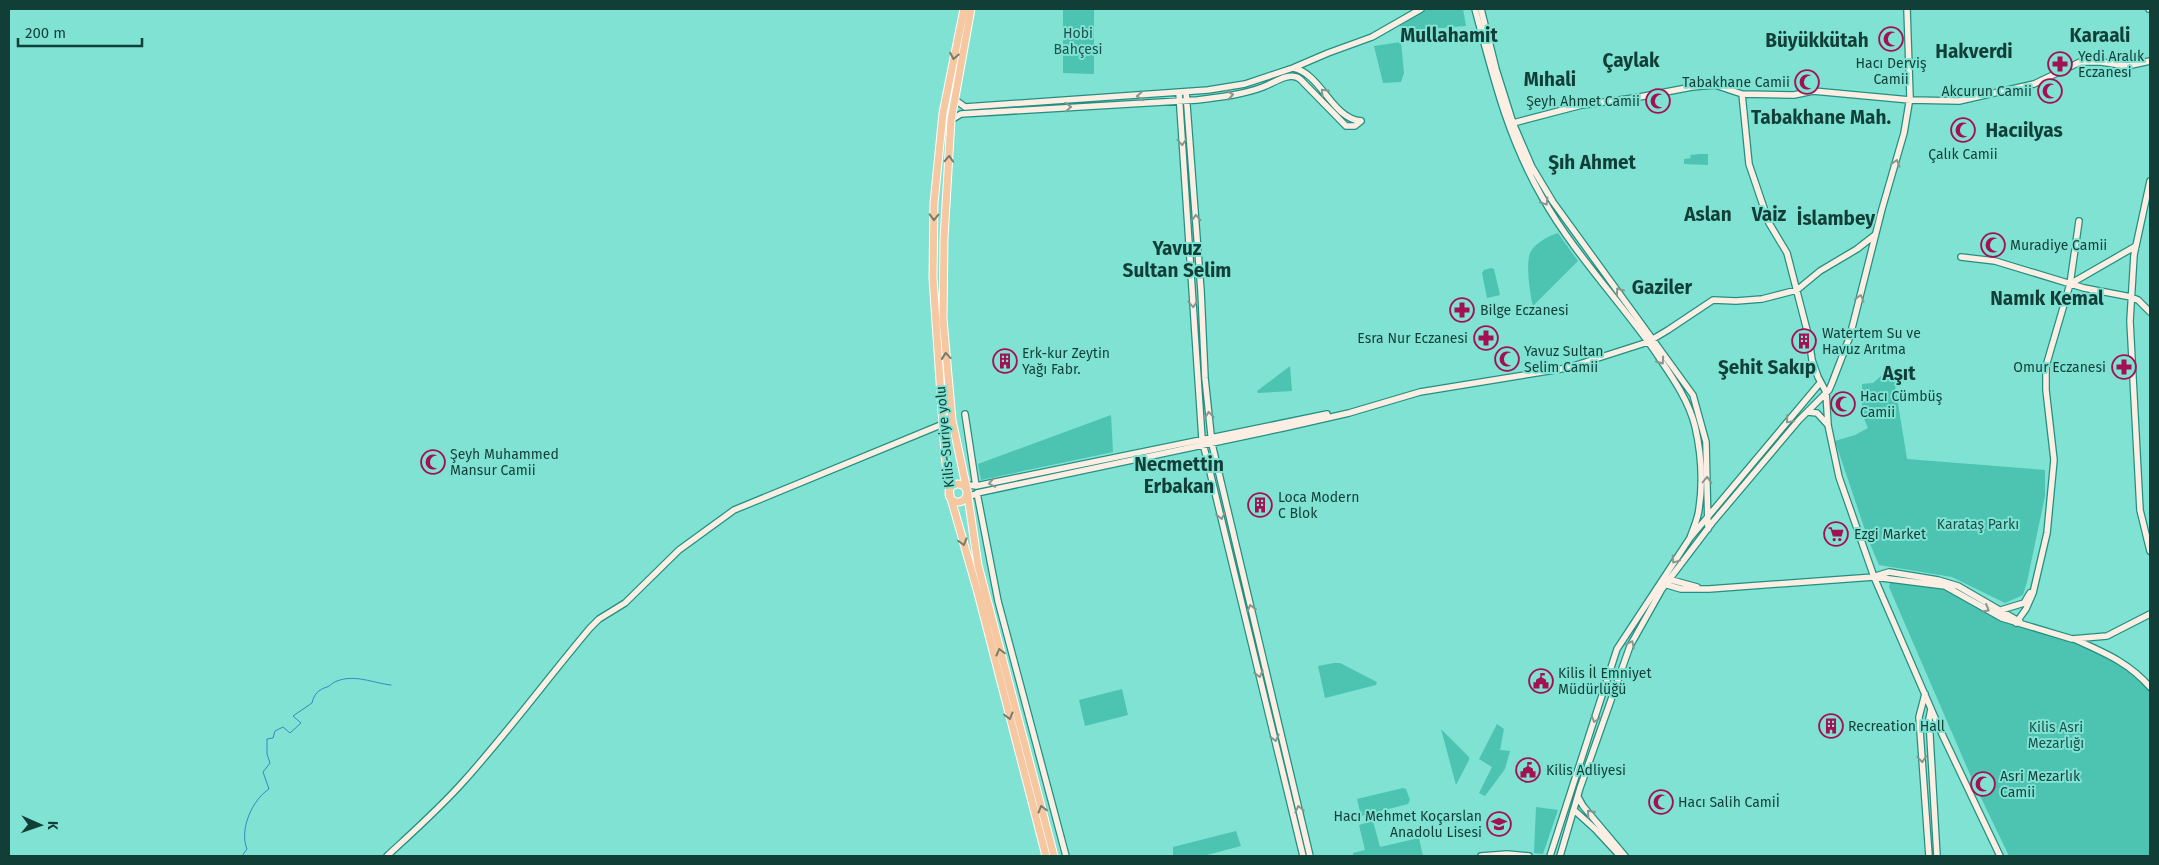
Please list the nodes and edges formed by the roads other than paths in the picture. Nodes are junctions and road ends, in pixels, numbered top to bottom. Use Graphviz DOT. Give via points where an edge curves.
graph roads {
  1 [pos="964,9"];
  2 [pos="971,9"];
  3 [pos="1421,9"];
  4 [pos="1475,9"];
  5 [pos="1481,9"];
  6 [pos="1907,9"];
  7 [pos="2150,61"];
  8 [pos="1294,68"];
  9 [pos="1294,76"];
  10 [pos="1183,93"];
  11 [pos="1742,94"];
  12 [pos="954,99"];
  13 [pos="1187,100"];
  14 [pos="1910,100"];
  15 [pos="1180,101"];
  16 [pos="951,120"];
  17 [pos="1513,123"];
  18 [pos="2150,181"];
  19 [pos="2079,221"];
  20 [pos="1875,235"];
  21 [pos="2136,246"];
  22 [pos="1961,257"];
  23 [pos="2070,284"];
  24 [pos="1797,290"];
  25 [pos="2130,296"];
  26 [pos="2150,312"];
  27 [pos="1651,340"];
  28 [pos="1820,383"];
  29 [pos="1826,392"];
  30 [pos="1808,412"];
  31 [pos="1349,413"];
  32 [pos="965,414"];
  33 [pos="943,424"];
  34 [pos="1828,425"];
  35 [pos="1212,437"];
  36 [pos="1202,438"];
  37 [pos="1212,444"];
  38 [pos="1204,446"];
  39 [pos="976,486"];
  40 [pos="965,491"];
  41 [pos="977,493"];
  42 [pos="950,495"];
  43 [pos="1707,497"];
  44 [pos="1717,505"];
  45 [pos="1700,506"];
  46 [pos="1723,510"];
  47 [pos="1706,518"];
  48 [pos="1708,529"];
  49 [pos="1690,538"];
  50 [pos="2150,551"];
  51 [pos="2039,567"];
  52 [pos="1874,577"];
  53 [pos="1670,579"];
  54 [pos="1663,583"];
  55 [pos="1709,589"];
  56 [pos="2001,610"];
  57 [pos="2150,614"];
  58 [pos="2017,621"];
  59 [pos="2072,638"];
  60 [pos="2150,687"];
  61 [pos="1924,694"];
  62 [pos="1931,709"];
  63 [pos="1578,797"];
  64 [pos="1574,810"];
  65 [pos="387,856"];
  66 [pos="1046,856"];
  67 [pos="1054,856"];
  68 [pos="1066,856"];
  69 [pos="1303,856"];
  70 [pos="1310,856"];
  71 [pos="1481,856"];
  72 [pos="1529,856"];
  73 [pos="1550,856"];
  74 [pos="1560,856"];
  75 [pos="1620,856"];
  76 [pos="1625,856"];
  77 [pos="1929,856"];
  78 [pos="1937,856"];
  79 [pos="2000,856"];
  1 -- 33 [label="highway, Kilis-Suriye yolu, one-way" via="943,113 934,203 933,287"];
  2 -- 12 [label="highway"];
  3 -- 8 [label="street" via="1372,37"];
  4 -- 27 [label="street, one-way" via="1501,105 1520,156 1569,239"];
  5 -- 17 [label="street"];
  6 -- 14 [label="street"];
  7 -- 14 [label="street" via="2127,66 2085,61 2034,84 1992,94 1959,101"];
  8 -- 9 [label="street"];
  9 -- 8 [label="street, one-way" via="1346,126 1355,126 1361,121 1348,118 1306,73"];
  8 -- 10 [label="street" via="1245,84"];
  13 -- 9 [label="street, one-way" via="1237,94"];
  10 -- 12 [label="street, one-way" via="965,107"];
  10 -- 13 [label="street"];
  10 -- 15 [label="street"];
  11 -- 14 [label="street" via="1794,95 1813,91"];
  11 -- 17 [label="street" via="1714,85 1692,86 1582,105"];
  11 -- 24 [label="street" via="1749,164 1769,223 1787,253"];
  12 -- 16 [label="highway"];
  13 -- 15 [label="street"];
  35 -- 13 [label="street, one-way" via="1205,378"];
  20 -- 14 [label="street, one-way"];
  16 -- 15 [label="street, one-way" via="961,114"];
  15 -- 36 [label="street, one-way"];
  40 -- 16 [label="highway, one-way" via="952,420 943,319"];
  27 -- 17 [label="street, one-way" via="1553,202 1532,167"];
  18 -- 21 [label="street"];
  19 -- 23 [label="street"];
  20 -- 24 [label="street"];
  29 -- 20 [label="street, one-way" via="1850,336"];
  21 -- 23 [label="street"];
  21 -- 25 [label="street"];
  22 -- 23 [label="street" via="1995,261"];
  23 -- 25 [label="street"];
  23 -- 51 [label="street" via="2046,366 2054,460 2047,533"];
  24 -- 27 [label="street" via="1762,300 1712,300"];
  24 -- 28 [label="street"];
  25 -- 26 [label="street"];
  25 -- 50 [label="street" via="2137,474 2140,510"];
  27 -- 31 [label="street" via="1567,368 1420,392"];
  43 -- 27 [label="street, one-way" via="1706,442 1696,403 1687,385"];
  27 -- 45 [label="street, one-way" via="1676,382 1695,425 1700,454"];
  28 -- 29 [label="street"];
  28 -- 44 [label="street, one-way"];
  29 -- 30 [label="street"];
  29 -- 34 [label="street"];
  30 -- 34 [label="street" via="1817,413"];
  30 -- 46 [label="street"];
  31 -- 35 [label="street" via="1333,413"];
  31 -- 37 [label="street"];
  32 -- 39 [label="street"];
  33 -- 42 [label="highway, Kilis-Suriye yolu"];
  33 -- 65 [label="street" via="734,510 679,550 625,603 590,628 463,782"];
  34 -- 52 [label="street" via="1839,477"];
  35 -- 36 [label="street"];
  35 -- 37 [label="street"];
  36 -- 38 [label="street"];
  36 -- 39 [label="street, one-way"];
  37 -- 38 [label="street"];
  70 -- 37 [label="street, one-way"];
  38 -- 41 [label="street"];
  38 -- 69 [label="street, one-way"];
  39 -- 40 [label="street"];
  40 -- 41 [label="street"];
  40 -- 42 [label="highway" via="955,501"];
  40 -- 42 [label="highway" via="953,485"];
  67 -- 40 [label="highway, one-way" via="978,565"];
  41 -- 68 [label="street" via="998,601"];
  42 -- 66 [label="highway, Kilis-Suriye yolu, one-way"];
  43 -- 44 [label="street"];
  43 -- 47 [label="street"];
  44 -- 46 [label="street"];
  44 -- 47 [label="street"];
  45 -- 47 [label="street"];
  45 -- 49 [label="street"];
  46 -- 48 [label="street"];
  47 -- 48 [label="street"];
  47 -- 49 [label="street"];
  48 -- 53 [label="street"];
  49 -- 54 [label="street, one-way"];
  51 -- 56 [label="street" via="2024,603"];
  51 -- 58 [label="street" via="2033,593"];
  52 -- 55 [label="street"];
  52 -- 56 [label="street" via="1889,572 1938,580 1958,586"];
  52 -- 58 [label="street, one-way" via="1945,586 2002,618"];
  52 -- 61 [label="street"];
  53 -- 54 [label="street"];
  53 -- 55 [label="street"];
  54 -- 55 [label="street" via="1681,589"];
  63 -- 54 [label="street, one-way" via="1630,646"];
  54 -- 73 [label="street, one-way" via="1617,649"];
  56 -- 58 [label="street"];
  57 -- 59 [label="street" via="2107,636"];
  58 -- 59 [label="street"];
  59 -- 60 [label="street" via="2118,659"];
  61 -- 62 [label="street"];
  61 -- 77 [label="street, one-way" via="1919,717"];
  62 -- 78 [label="street"];
  62 -- 79 [label="street"];
  63 -- 64 [label="street"];
  76 -- 63 [label="street, one-way"];
  64 -- 74 [label="street"];
  64 -- 75 [label="street"];
  71 -- 72 [label="street"];
}
